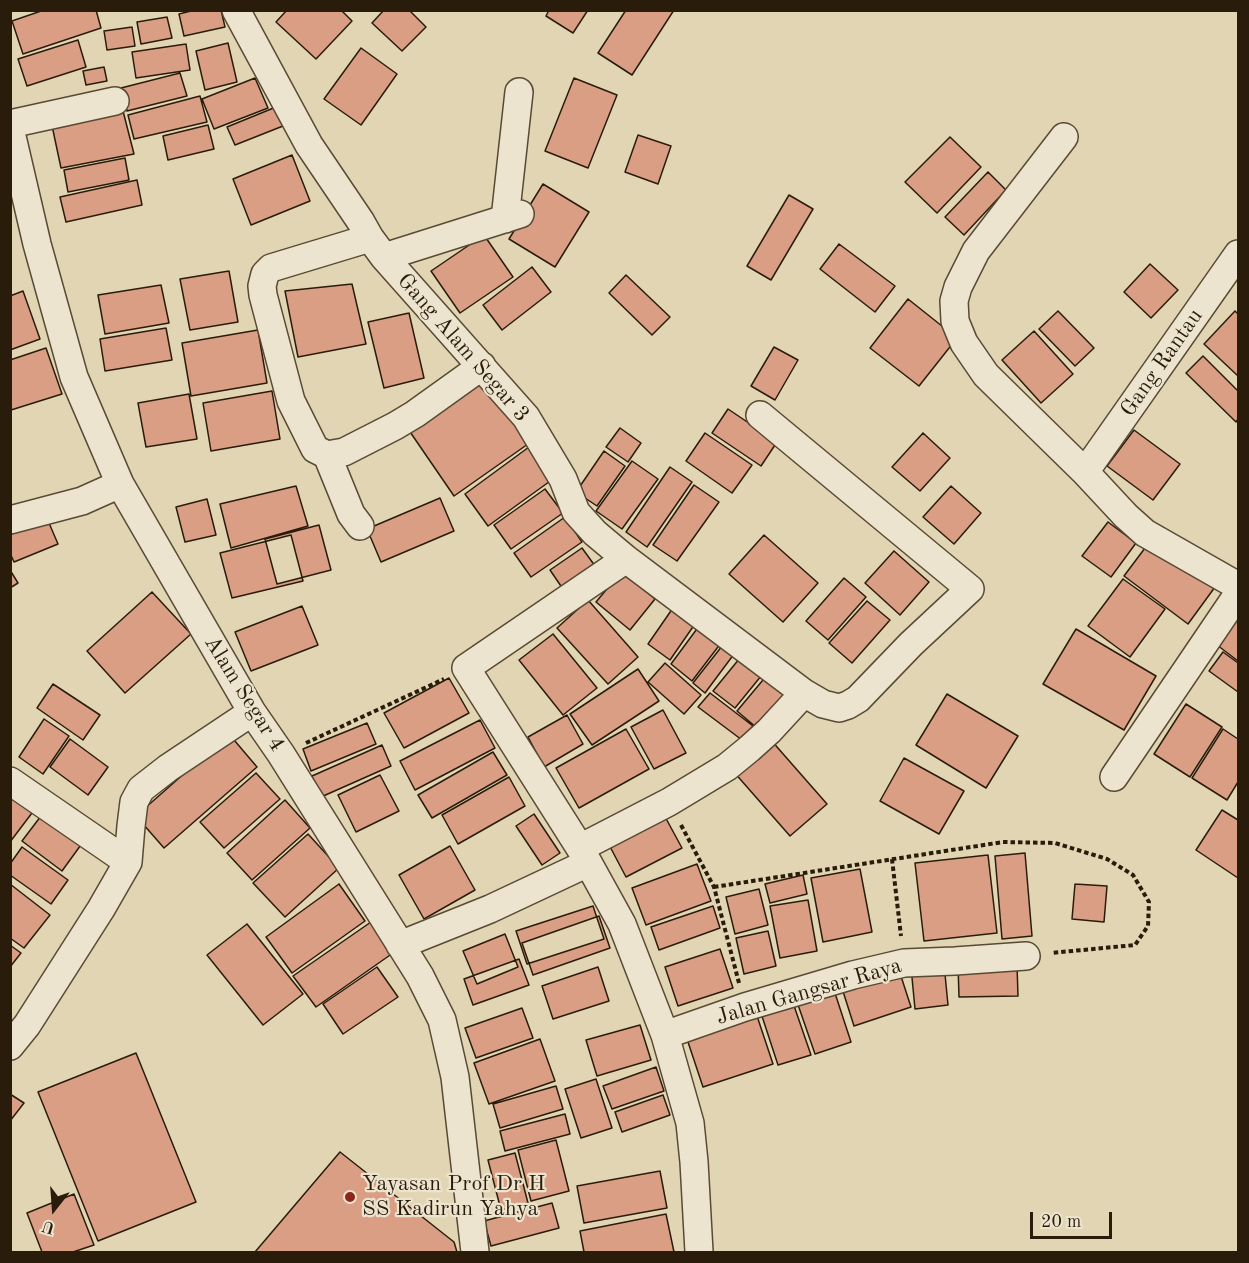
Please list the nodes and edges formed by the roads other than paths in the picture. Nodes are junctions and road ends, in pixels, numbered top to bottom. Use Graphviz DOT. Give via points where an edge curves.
graph roads {
  1 [pos="236,10"];
  2 [pos="519,92"];
  3 [pos="115,101"];
  4 [pos="10,126"];
  5 [pos="1064,138"];
  6 [pos="377,248"];
  7 [pos="1239,254"];
  8 [pos="482,366"];
  9 [pos="760,415"];
  10 [pos="327,455"];
  11 [pos="1085,472"];
  12 [pos="120,484"];
  13 [pos="10,519"];
  14 [pos="360,526"];
  15 [pos="626,559"];
  16 [pos="1239,586"];
  17 [pos="1239,594"];
  18 [pos="804,693"];
  19 [pos="252,712"];
  20 [pos="1114,777"];
  21 [pos="10,781"];
  22 [pos="584,856"];
  23 [pos="128,862"];
  24 [pos="400,945"];
  25 [pos="1026,956"];
  26 [pos="19,1018"];
  27 [pos="665,1035"];
  28 [pos="10,1046"];
  29 [pos="475,1252"];
  30 [pos="699,1252"];
  1 -- 6 [label="street, Gang Alam Segar 3" via="309,145"];
  2 -- 6 [label="street" via="512,216"];
  3 -- 4 [label="street"];
  4 -- 12 [label="street, Alam Segar 4" via="74,377"];
  5 -- 11 [label="street" via="976,251 957,287 955,321 964,343 986,375"];
  6 -- 8 [label="street, Gang Alam Segar 3"];
  6 -- 10 [label="street" via="271,268 263,280 263,295 291,401 315,449"];
  7 -- 11 [label="street, Gang Rantau"];
  8 -- 10 [label="street" via="395,426 344,452"];
  8 -- 15 [label="street, Gang Alam Segar 3" via="526,417 563,479 576,512"];
  9 -- 18 [label="street, Gang Alam Segar 3" via="970,589 858,699 839,708"];
  10 -- 14 [label="street" via="351,514"];
  11 -- 16 [label="street" via="1145,533"];
  12 -- 13 [label="street" via="82,501"];
  12 -- 19 [label="street, Alam Segar 4"];
  15 -- 18 [label="street, Gang Alam Segar 3"];
  15 -- 22 [label="street" via="466,669"];
  17 -- 20 [label="street"];
  18 -- 22 [label="street" via="769,731 727,767"];
  19 -- 23 [label="street" via="141,789 134,802"];
  19 -- 24 [label="street, Alam Segar 4"];
  21 -- 23 [label="street"];
  22 -- 24 [label="street" via="490,909"];
  22 -- 27 [label="street" via="622,924"];
  23 -- 26 [label="street" via="101,909"];
  24 -- 29 [label="street, Alam Segar 4" via="442,1020 455,1077"];
  25 -- 27 [label="street, Jalan Gangsar Raya" via="904,963 745,1007"];
  26 -- 28 [label="street"];
  27 -- 30 [label="street" via="690,1124"];
}
